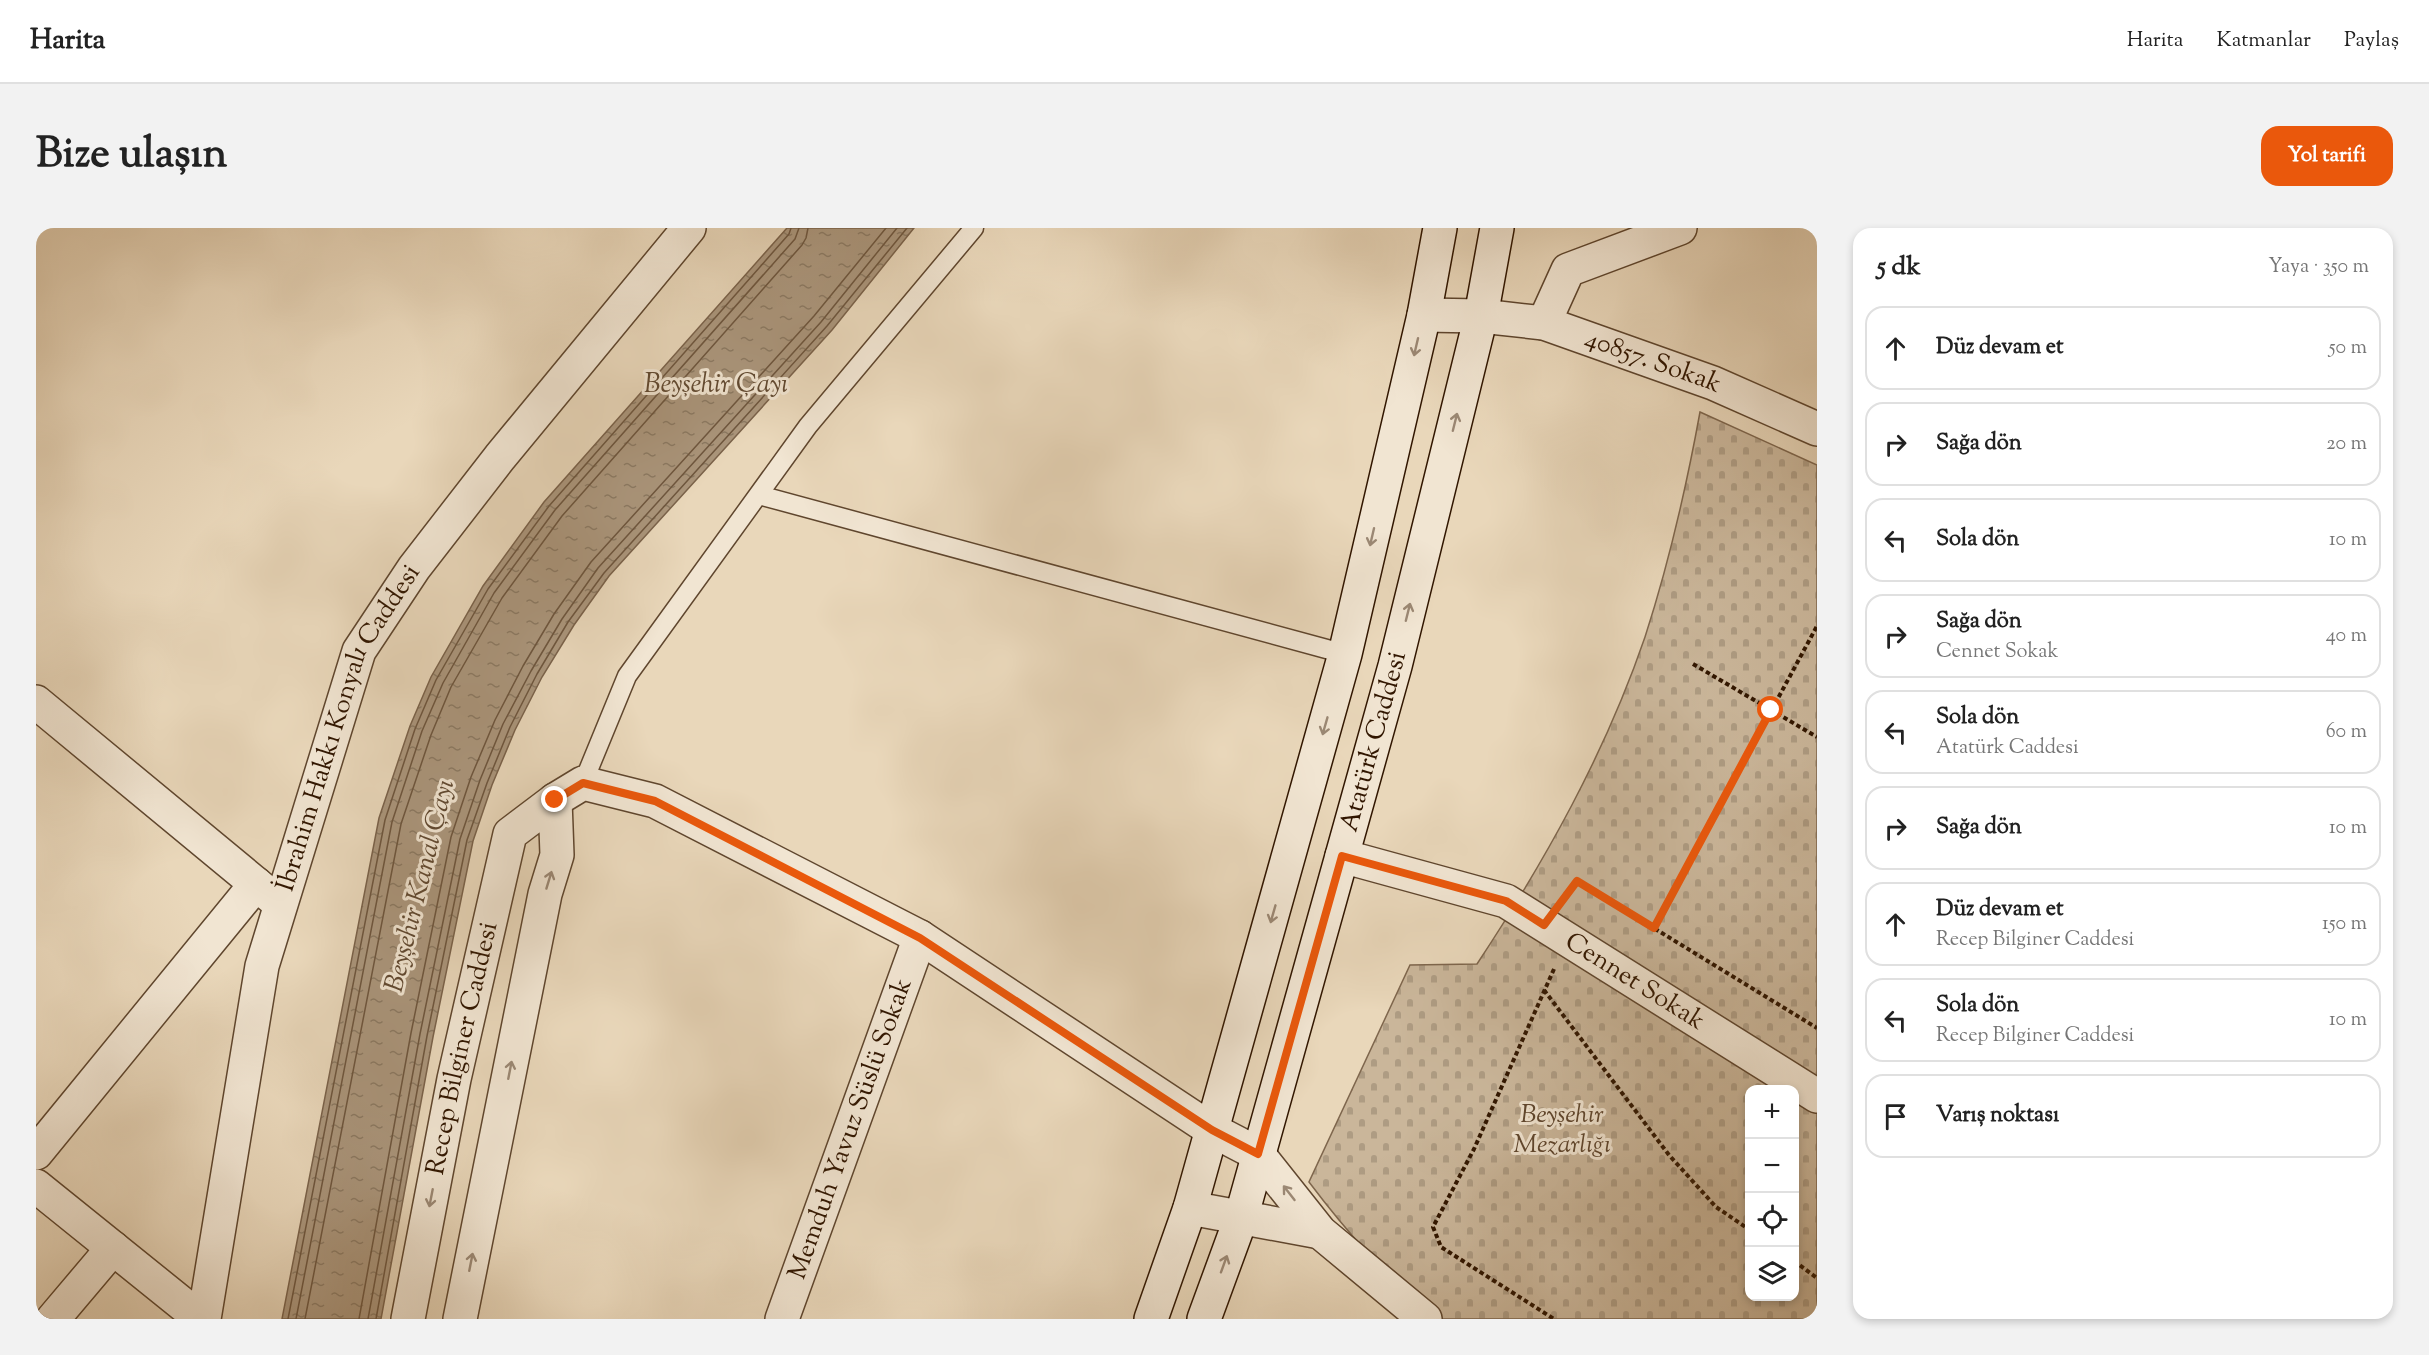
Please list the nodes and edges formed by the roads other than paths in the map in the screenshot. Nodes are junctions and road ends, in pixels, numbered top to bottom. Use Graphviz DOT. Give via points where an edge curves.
graph roads {
  1 [pos="689,228"];
  2 [pos="974,228"];
  3 [pos="1440,228"];
  4 [pos="1497,228"];
  5 [pos="1680,228"];
  6 [pos="1424,315"];
  7 [pos="1481,316"];
  8 [pos="1544,323"];
  9 [pos="1817,429"];
  10 [pos="759,495"];
  11 [pos="1345,654"];
  12 [pos="36,702"];
  13 [pos="583,783"];
  14 [pos="555,800"];
  15 [pos="1342,856"];
  16 [pos="268,894"];
  17 [pos="920,938"];
  18 [pos="1817,1096"];
  19 [pos="1212,1130"];
  20 [pos="36,1153"];
  21 [pos="1258,1154"];
  22 [pos="36,1186"];
  23 [pos="1190,1208"];
  24 [pos="1241,1218"];
  25 [pos="1320,1232"];
  26 [pos="113,1248"];
  27 [pos="53,1319"];
  28 [pos="203,1319"];
  29 [pos="408,1319"];
  30 [pos="460,1319"];
  31 [pos="782,1319"];
  32 [pos="1151,1319"];
  33 [pos="1204,1319"];
  34 [pos="1425,1319"];
  1 -- 16 [label="street, İbrahim Hakkı Konyalı Caddesi" via="500,457 414,568 359,651"];
  2 -- 10 [label="lane" via="808,426"];
  3 -- 6 [label="street, Atatürk Caddesi"];
  4 -- 7 [label="street, Atatürk Caddesi"];
  5 -- 8 [label="street" via="1568,270"];
  6 -- 7 [label="street, 40857. Sokak"];
  6 -- 11 [label="street, Atatürk Caddesi, one-way"];
  7 -- 8 [label="street, 40857. Sokak"];
  15 -- 7 [label="street, Atatürk Caddesi, one-way" via="1395,666"];
  8 -- 9 [label="street, 40857. Sokak" via="1713,383"];
  10 -- 11 [label="lane"];
  10 -- 13 [label="lane" via="627,676"];
  11 -- 19 [label="street, Atatürk Caddesi, one-way"];
  12 -- 16 [label="street"];
  13 -- 14 [label="street, Recep Bilginer Caddesi"];
  13 -- 17 [label="street" via="655,801"];
  14 -- 29 [label="street, Recep Bilginer Caddesi, one-way" via="510,834 453,1079"];
  30 -- 14 [label="street, Recep Bilginer Caddesi, one-way" via="545,894 557,855"];
  15 -- 18 [label="street, Cennet Sokak" via="1506,901"];
  15 -- 21 [label="street, Atatürk Caddesi"];
  16 -- 20 [label="street"];
  16 -- 28 [label="street, İbrahim Hakkı Konyalı Caddesi" via="262,966"];
  17 -- 19 [label="street"];
  17 -- 31 [label="street, Memduh Yavuz Süslü Sokak"];
  19 -- 21 [label="street"];
  19 -- 23 [label="street, Atatürk Caddesi"];
  21 -- 24 [label="street, Atatürk Caddesi"];
  25 -- 21 [label="street, one-way"];
  22 -- 26 [label="street"];
  23 -- 24 [label="street"];
  23 -- 32 [label="street, Atatürk Caddesi"];
  24 -- 25 [label="street"];
  33 -- 24 [label="street, Atatürk Caddesi, one-way"];
  25 -- 34 [label="street"];
  26 -- 27 [label="street"];
  26 -- 28 [label="street"];
}
